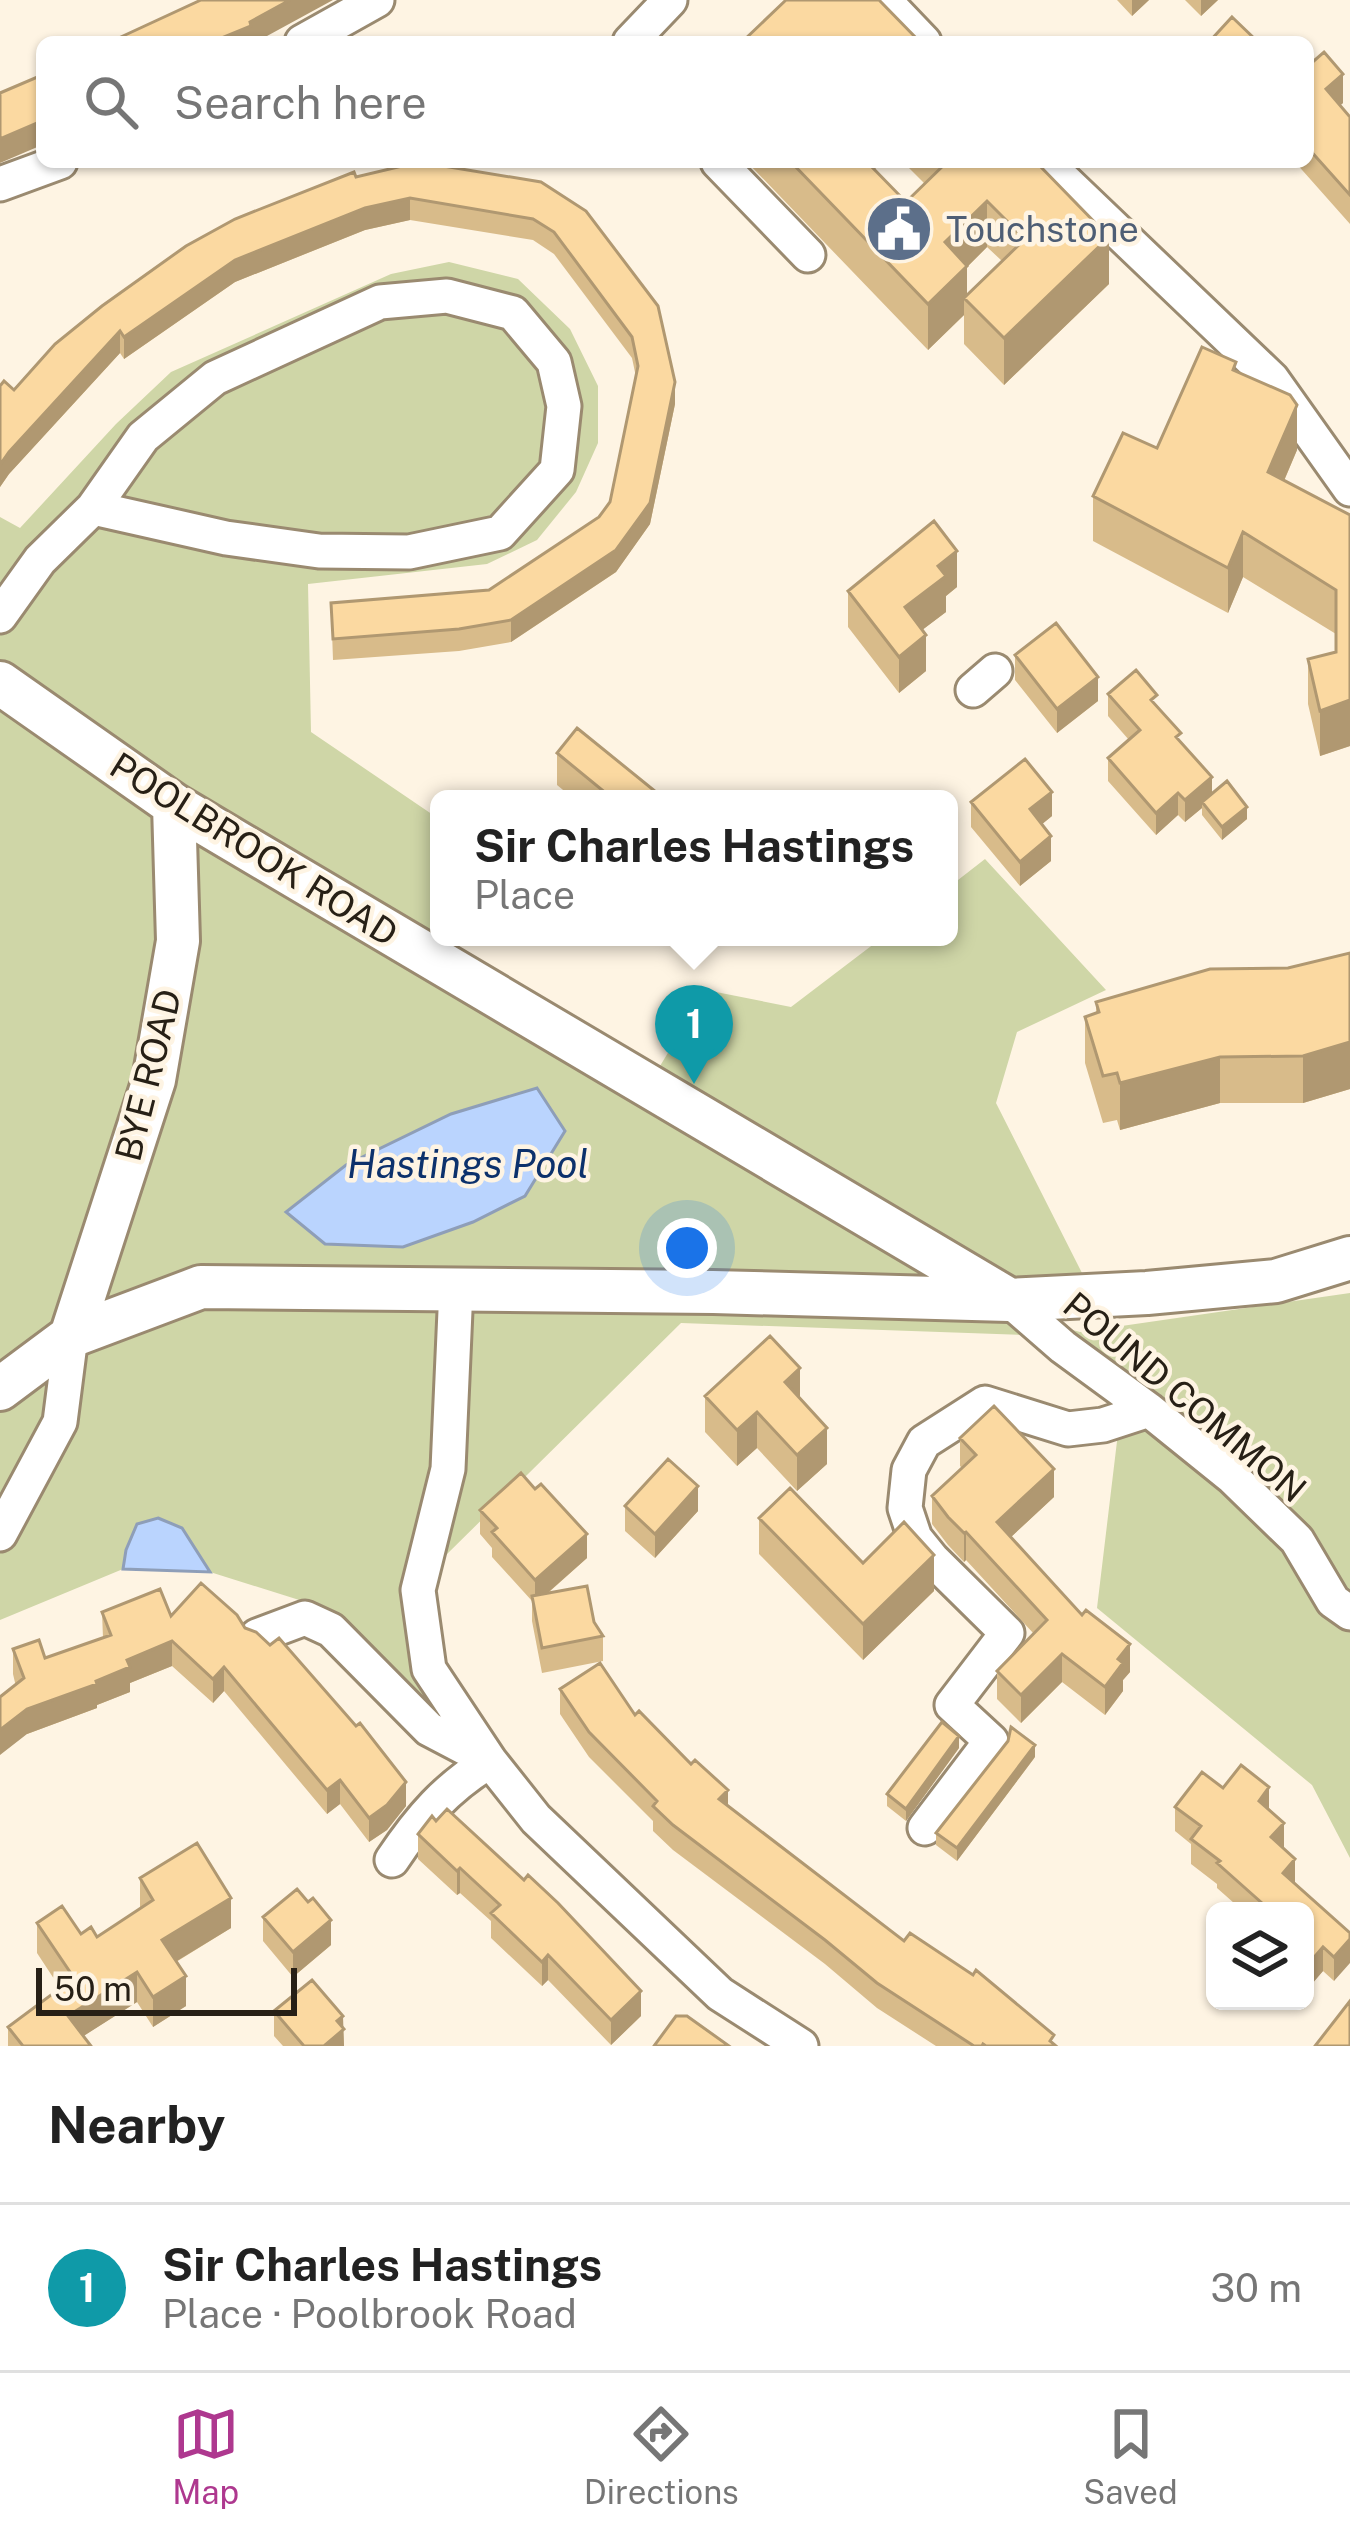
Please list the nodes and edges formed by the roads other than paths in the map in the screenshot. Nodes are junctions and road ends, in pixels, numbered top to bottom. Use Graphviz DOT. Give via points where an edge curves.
graph roads {
  1 [pos="377,0"];
  2 [pos="670,0"];
  3 [pos="884,0"];
  4 [pos="313,36"];
  5 [pos="636,36"];
  6 [pos="918,36"];
  7 [pos="44,168"];
  8 [pos="724,168"];
  9 [pos="1051,168"];
  10 [pos="0,184"];
  11 [pos="808,256"];
  12 [pos="1350,489"];
  13 [pos="93,508"];
  14 [pos="0,616"];
  15 [pos="0,682"];
  16 [pos="174,805"];
  17 [pos="1350,1258"];
  18 [pos="456,1288"];
  19 [pos="1009,1300"];
  20 [pos="71,1336"];
  21 [pos="0,1389"];
  22 [pos="1149,1410"];
  23 [pos="0,1534"];
  24 [pos="1342,1607"];
  25 [pos="257,1636"];
  26 [pos="1350,1646"];
  27 [pos="490,1761"];
  28 [pos="925,1828"];
  29 [pos="392,1860"];
  30 [pos="801,2046"];
  1 -- 4 [label="street"];
  2 -- 5 [label="street"];
  3 -- 6 [label="street"];
  7 -- 10 [label="street"];
  8 -- 11 [label="street"];
  9 -- 12 [label="street" via="1272,379"];
  13 -- 13 [label="street" via="143,437 215,378 380,302 447,296 513,313 554,362 564,406 556,470 500,533 409,552 320,551"];
  13 -- 14 [label="street" via="40,560"];
  15 -- 16 [label="main road, POOLBROOK ROAD"];
  16 -- 19 [label="main road, POOLBROOK ROAD"];
  16 -- 20 [label="main road, BYE ROAD" via="178,941 154,1081"];
  17 -- 19 [label="main road" via="1276,1281"];
  18 -- 19 [label="main road"];
  18 -- 20 [label="main road" via="201,1287"];
  18 -- 27 [label="street" via="448,1468 418,1590 429,1669"];
  19 -- 22 [label="street, POUND COMMON"];
  20 -- 21 [label="main road"];
  20 -- 23 [label="street" via="60,1422"];
  22 -- 24 [label="street, POUND COMMON" via="1297,1540"];
  22 -- 28 [label="street" via="1068,1429 985,1403 924,1442 909,1470 905,1508 915,1538 1007,1633 952,1705 991,1741"];
  24 -- 26 [label="street, POUND COMMON"];
  25 -- 27 [label="street" via="305,1618 332,1630 429,1729"];
  27 -- 29 [label="street" via="458,1781"];
  27 -- 30 [label="street" via="536,1819 720,1994"];
}
